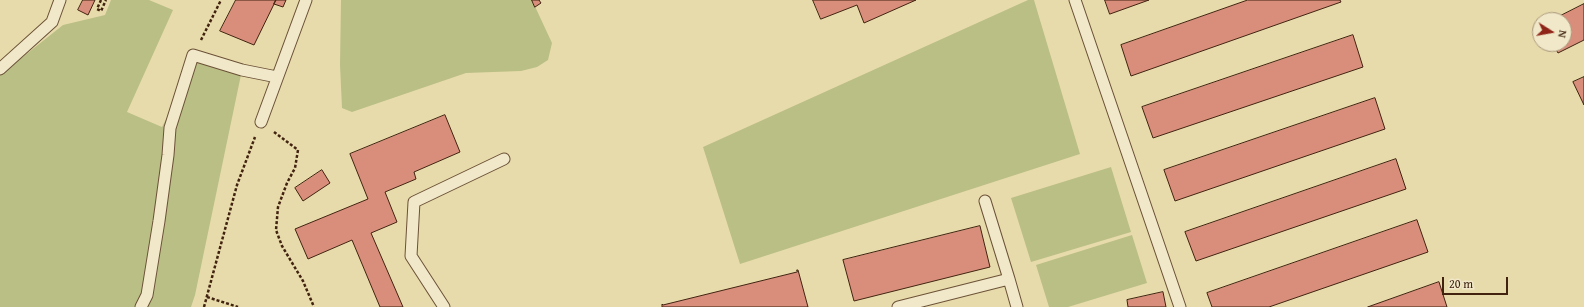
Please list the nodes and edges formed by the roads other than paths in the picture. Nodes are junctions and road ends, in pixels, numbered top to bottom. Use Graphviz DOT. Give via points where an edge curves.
graph roads {
  1 [pos="60,0"];
  2 [pos="306,0"];
  3 [pos="1075,0"];
  4 [pos="0,69"];
  5 [pos="277,77"];
  6 [pos="261,122"];
  7 [pos="504,159"];
  8 [pos="985,201"];
  9 [pos="1009,279"];
  10 [pos="141,307"];
  11 [pos="444,307"];
  12 [pos="898,307"];
  13 [pos="1017,307"];
  14 [pos="1180,307"];
  1 -- 4 [label="lane" via="52,22"];
  2 -- 5 [label="lane"];
  3 -- 14 [label="lane"];
  5 -- 6 [label="lane"];
  5 -- 10 [label="lane" via="242,70 193,55 170,128 159,221 147,295"];
  7 -- 11 [label="lane" via="414,202 411,256"];
  8 -- 9 [label="lane"];
  9 -- 12 [label="lane"];
  9 -- 13 [label="lane"];
}
